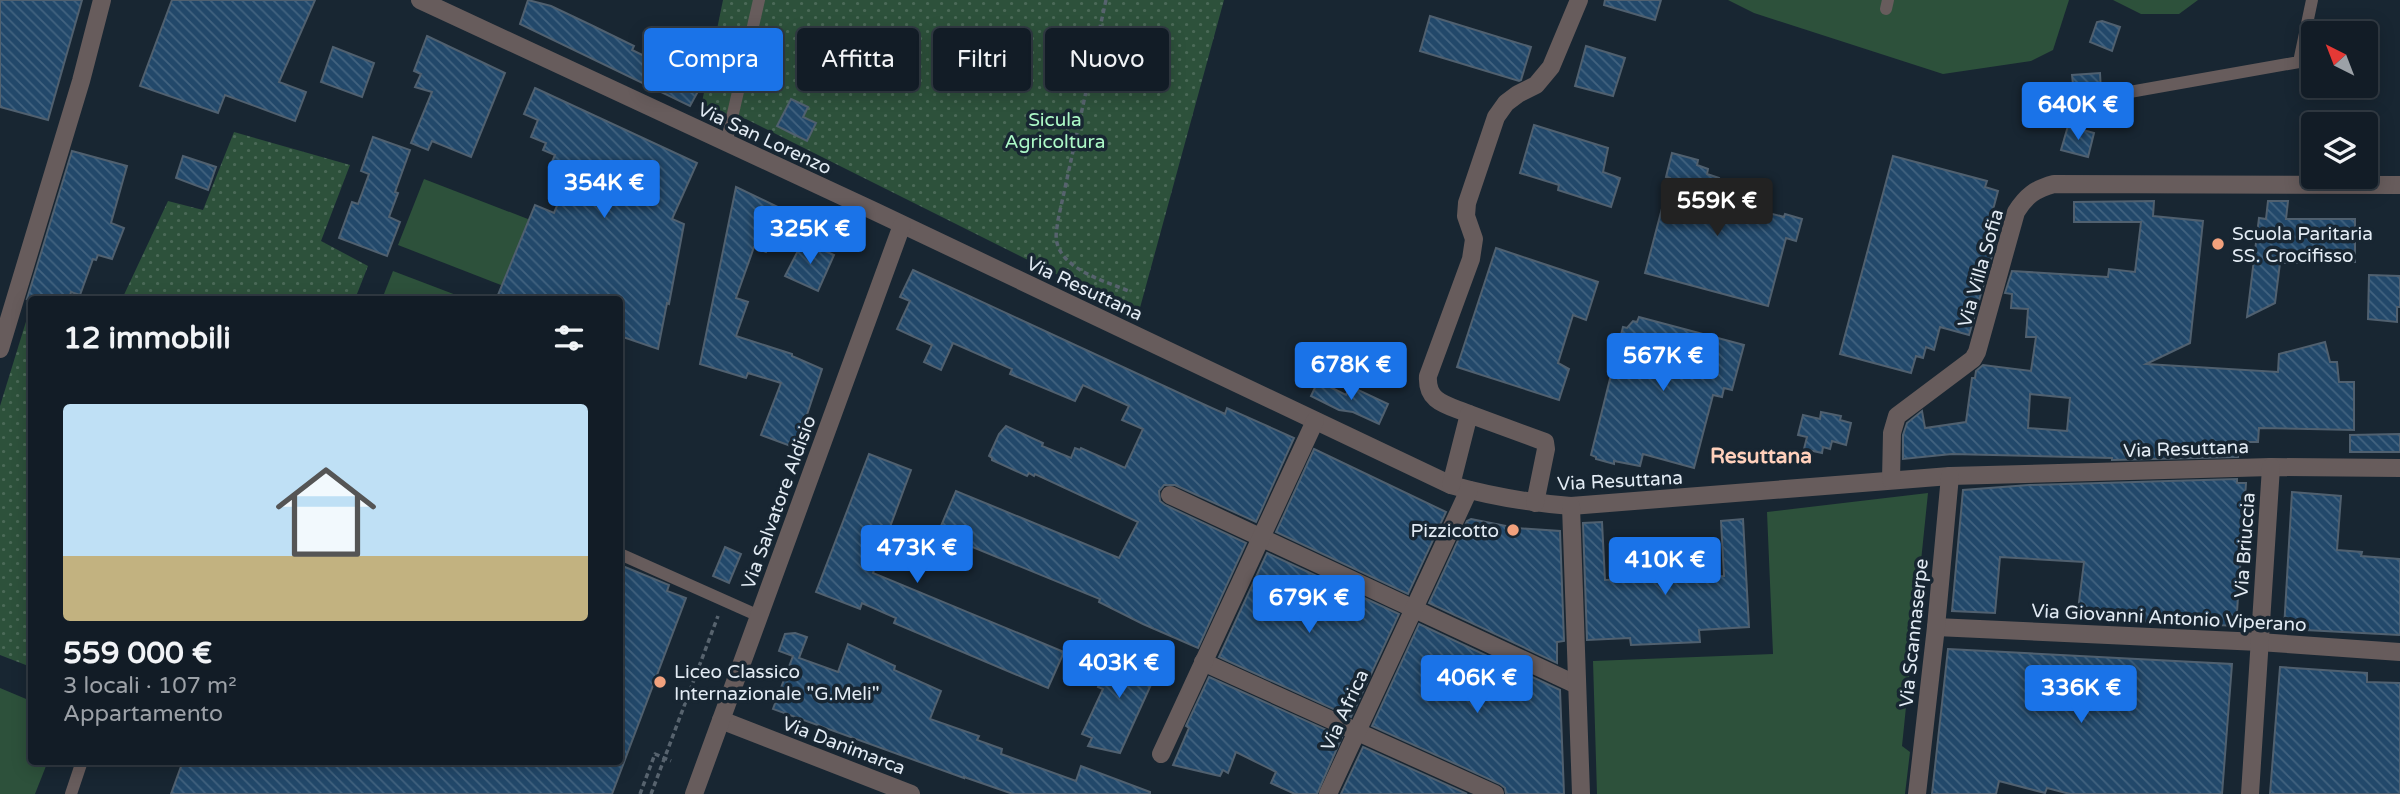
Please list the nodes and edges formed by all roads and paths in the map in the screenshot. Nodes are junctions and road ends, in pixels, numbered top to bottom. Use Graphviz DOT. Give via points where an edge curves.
graph roads {
  1 [pos="102,0"];
  2 [pos="420,0"];
  3 [pos="760,0"];
  4 [pos="1106,0"];
  5 [pos="1579,0"];
  6 [pos="2312,0"];
  7 [pos="2124,93"];
  8 [pos="726,144"];
  9 [pos="2400,185"];
  10 [pos="902,225"];
  11 [pos="1130,292"];
  12 [pos="0,349"];
  13 [pos="1469,414"];
  14 [pos="1315,421"];
  15 [pos="2271,467"];
  16 [pos="2400,467"];
  17 [pos="1950,476"];
  18 [pos="1891,480"];
  19 [pos="1451,485"];
  20 [pos="1469,490"];
  21 [pos="1170,495"];
  22 [pos="1535,503"];
  23 [pos="1571,506"];
  24 [pos="1261,538"];
  25 [pos="623,555"];
  26 [pos="724,601"];
  27 [pos="1414,610"];
  28 [pos="759,616"];
  29 [pos="1936,627"];
  30 [pos="2259,642"];
  31 [pos="2400,652"];
  32 [pos="1203,662"];
  33 [pos="1577,685"];
  34 [pos="721,720"];
  35 [pos="1357,731"];
  36 [pos="1161,754"];
  37 [pos="664,758"];
  38 [pos="671,761"];
  39 [pos="81,765"];
  40 [pos="71,794"];
  41 [pos="640,794"];
  42 [pos="651,794"];
  43 [pos="694,794"];
  44 [pos="911,794"];
  45 [pos="1328,794"];
  46 [pos="1495,794"];
  47 [pos="1581,794"];
  48 [pos="1917,794"];
  49 [pos="2249,794"];
  1 -- 12 [label="street"];
  2 -- 8 [label="street, Via San Lorenzo"];
  3 -- 8 [label="lane"];
  4 -- 11 [label="path" via="1056,241 1070,262"];
  5 -- 13 [label="street" via="1551,67 1536,85 1506,103 1496,117 1467,203 1474,239 1471,259 1427,388 1438,401"];
  6 -- 7 [label="lane" via="2299,61"];
  8 -- 10 [label="street, Via San Lorenzo"];
  9 -- 18 [label="street, Via Villa Sofia" via="2040,187 2016,212 1978,352 1897,416"];
  10 -- 14 [label="street, Via Resuttana"];
  10 -- 28 [label="street, Via Salvatore Aldisio"];
  13 -- 19 [label="street"];
  13 -- 22 [label="street" via="1545,442"];
  14 -- 19 [label="street, Via Resuttana"];
  14 -- 24 [label="street"];
  15 -- 16 [label="street, Via Resuttana"];
  15 -- 17 [label="street, Via Resuttana"];
  15 -- 30 [label="street, Via Briuccia"];
  17 -- 18 [label="street, Via Resuttana"];
  17 -- 29 [label="street, Via Scannaserpe"];
  18 -- 23 [label="street, Via Resuttana"];
  19 -- 20 [label="street, Via Resuttana"];
  20 -- 22 [label="street, Via Resuttana"];
  20 -- 27 [label="street, Via Africa"];
  21 -- 24 [label="street"];
  22 -- 23 [label="street, Via Resuttana"];
  23 -- 33 [label="street"];
  24 -- 27 [label="street"];
  24 -- 32 [label="street"];
  25 -- 26 [label="lane"];
  26 -- 28 [label="lane"];
  26 -- 37 [label="path"];
  27 -- 33 [label="street"];
  27 -- 35 [label="street, Via Africa"];
  28 -- 34 [label="street, Via Salvatore Aldisio"];
  29 -- 30 [label="street, Via Giovanni Antonio Viperano"];
  29 -- 48 [label="street, Via Scannaserpe"];
  30 -- 31 [label="street, Via Giovanni Antonio Viperano"];
  30 -- 49 [label="street, Via Briuccia"];
  32 -- 35 [label="street"];
  32 -- 36 [label="street"];
  33 -- 47 [label="street"];
  34 -- 43 [label="street, Via Salvatore Aldisio"];
  34 -- 44 [label="street, Via Danimarca"];
  35 -- 45 [label="street, Via Africa"];
  35 -- 46 [label="street"];
  37 -- 38 [label="path"];
  37 -- 41 [label="path" via="655,754"];
  37 -- 42 [label="path"];
  39 -- 40 [label="lane"];
}
